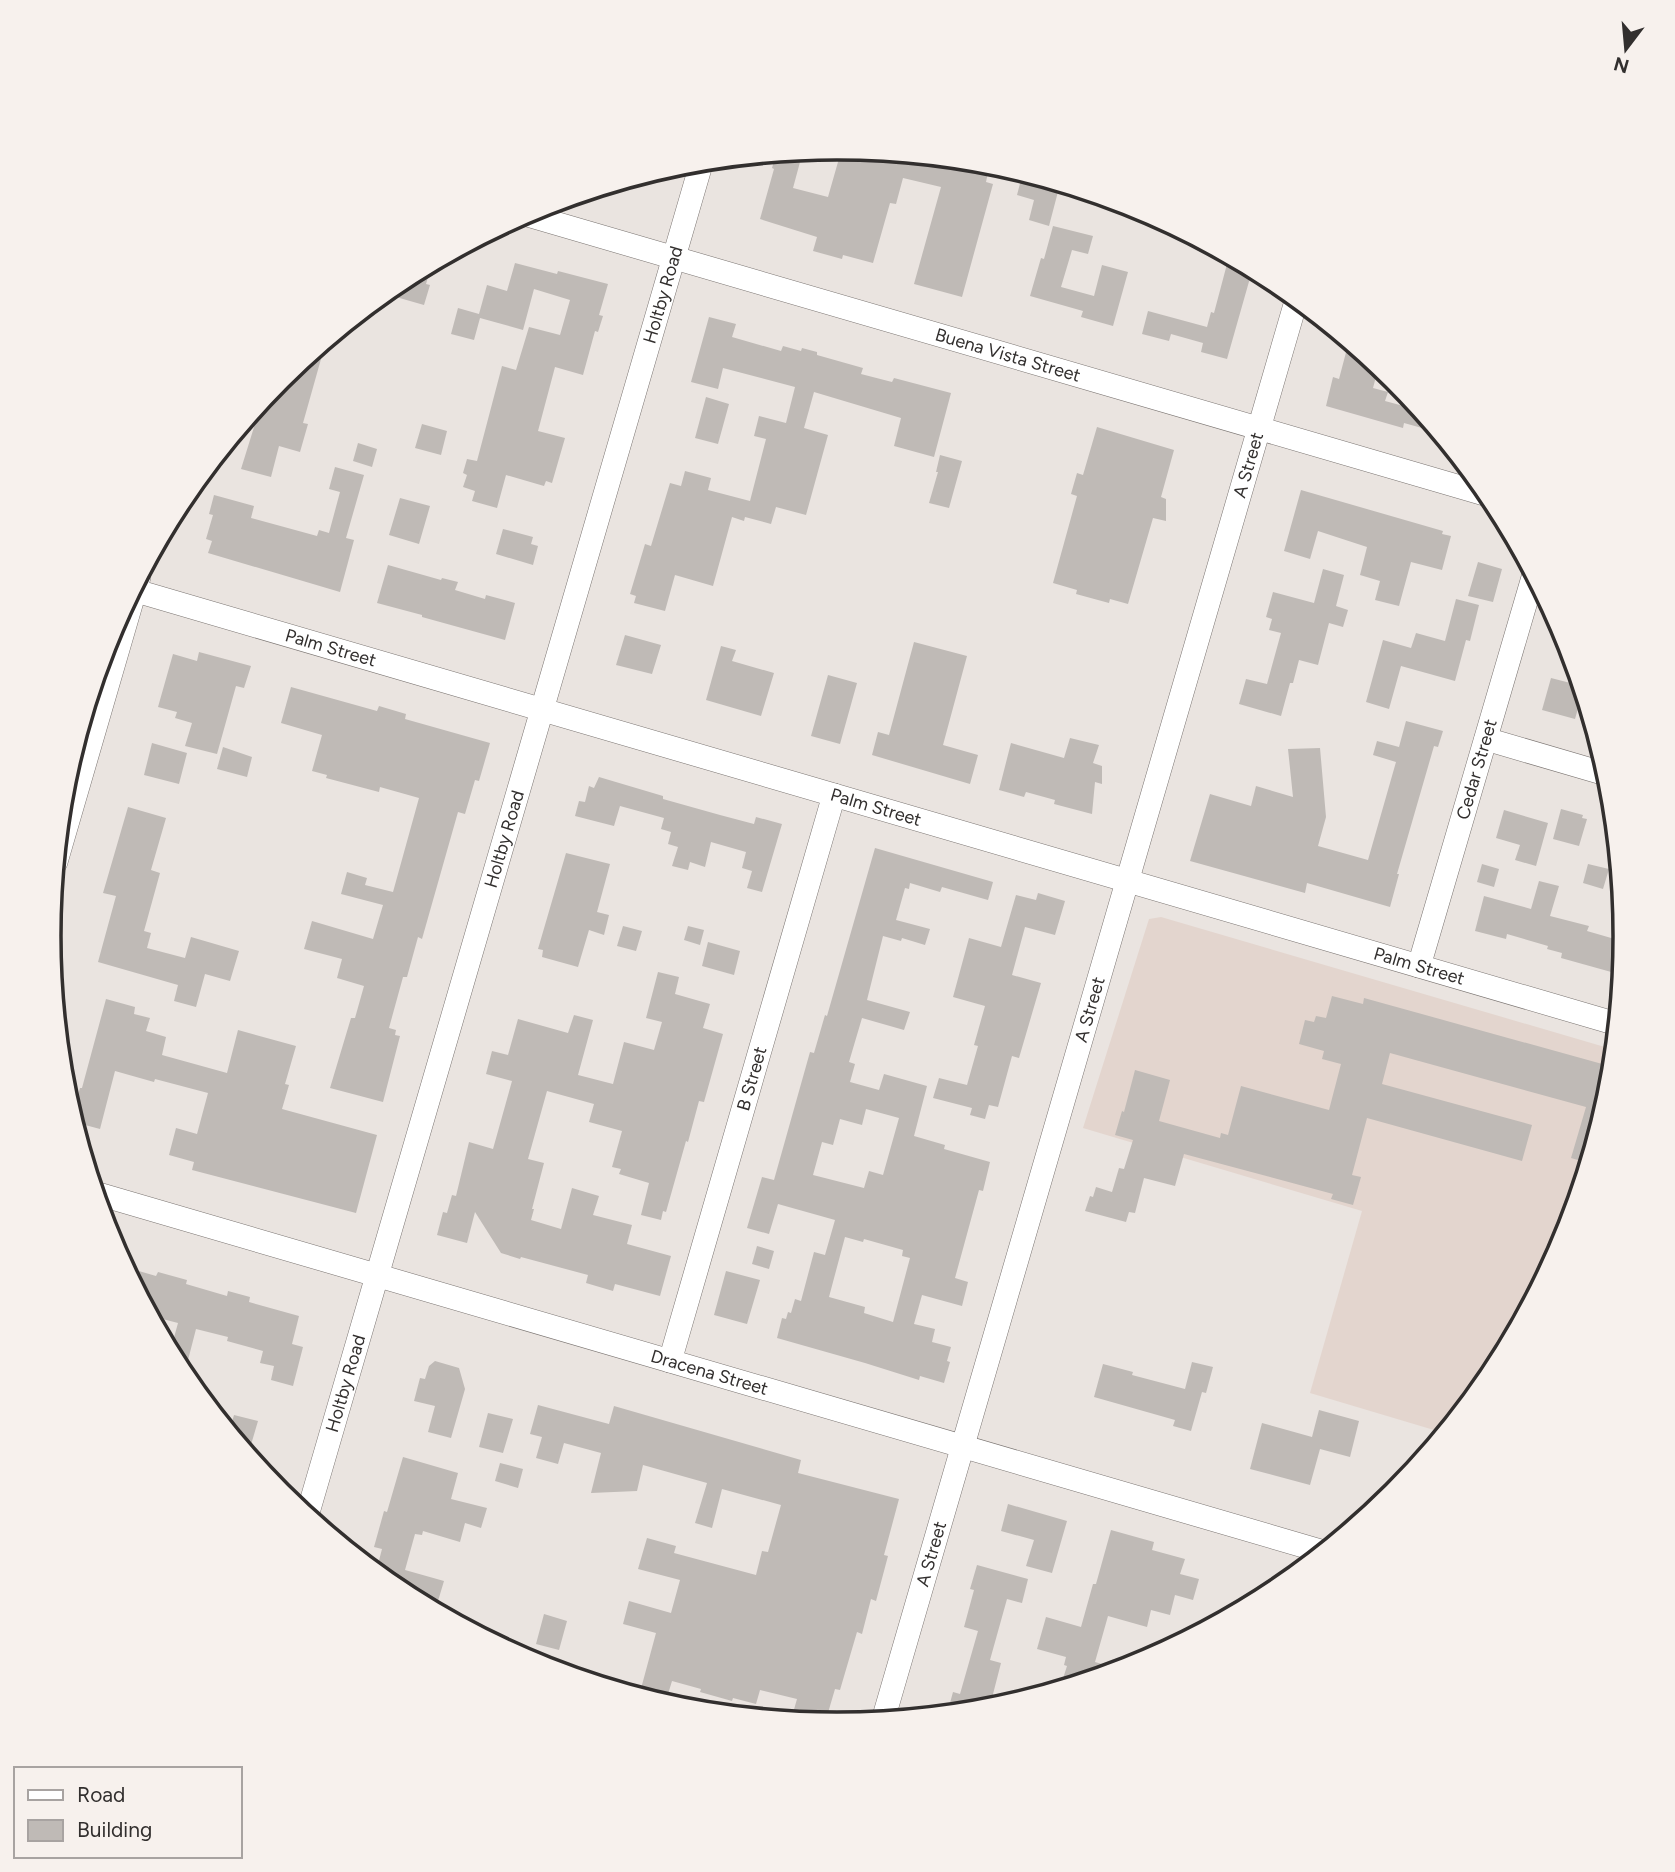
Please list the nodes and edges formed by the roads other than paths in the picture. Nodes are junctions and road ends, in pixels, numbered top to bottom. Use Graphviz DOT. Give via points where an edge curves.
graph roads {
  1 [pos="699,173"];
  2 [pos="541,219"];
  3 [pos="674,257"];
  4 [pos="1294,309"];
  5 [pos="1259,428"];
  6 [pos="1473,491"];
  7 [pos="1530,586"];
  8 [pos="144,588"];
  9 [pos="122,635"];
  10 [pos="542,710"];
  11 [pos="1486,739"];
  12 [pos="1596,771"];
  13 [pos="834,795"];
  14 [pos="73,803"];
  15 [pos="1127,881"];
  16 [pos="1419,966"];
  17 [pos="1609,1022"];
  18 [pos="106,1196"];
  19 [pos="377,1275"];
  20 [pos="670,1361"];
  21 [pos="962,1446"];
  22 [pos="310,1505"];
  23 [pos="1314,1549"];
  24 [pos="886,1711"];
  1 -- 3 [label="street, Holtby Road"];
  2 -- 3 [label="street, Buena Vista Street"];
  3 -- 5 [label="street, Buena Vista Street"];
  3 -- 10 [label="street, Holtby Road"];
  4 -- 5 [label="street, A Street"];
  5 -- 6 [label="street, Buena Vista Street"];
  5 -- 15 [label="street, A Street"];
  7 -- 11 [label="street, Cedar Street"];
  8 -- 10 [label="street, Palm Street"];
  9 -- 14 [label="street"];
  10 -- 13 [label="street, Palm Street"];
  10 -- 19 [label="street, Holtby Road"];
  11 -- 12 [label="street"];
  11 -- 16 [label="street, Cedar Street"];
  13 -- 15 [label="street, Palm Street"];
  13 -- 20 [label="street, B Street"];
  15 -- 16 [label="street, Palm Street"];
  15 -- 21 [label="street, A Street"];
  16 -- 17 [label="street, Palm Street"];
  18 -- 19 [label="street, Dracena Street"];
  19 -- 20 [label="street, Dracena Street"];
  19 -- 22 [label="street, Holtby Road"];
  20 -- 21 [label="street, Dracena Street"];
  21 -- 23 [label="street, Dracena Street"];
  21 -- 24 [label="street, A Street"];
}
